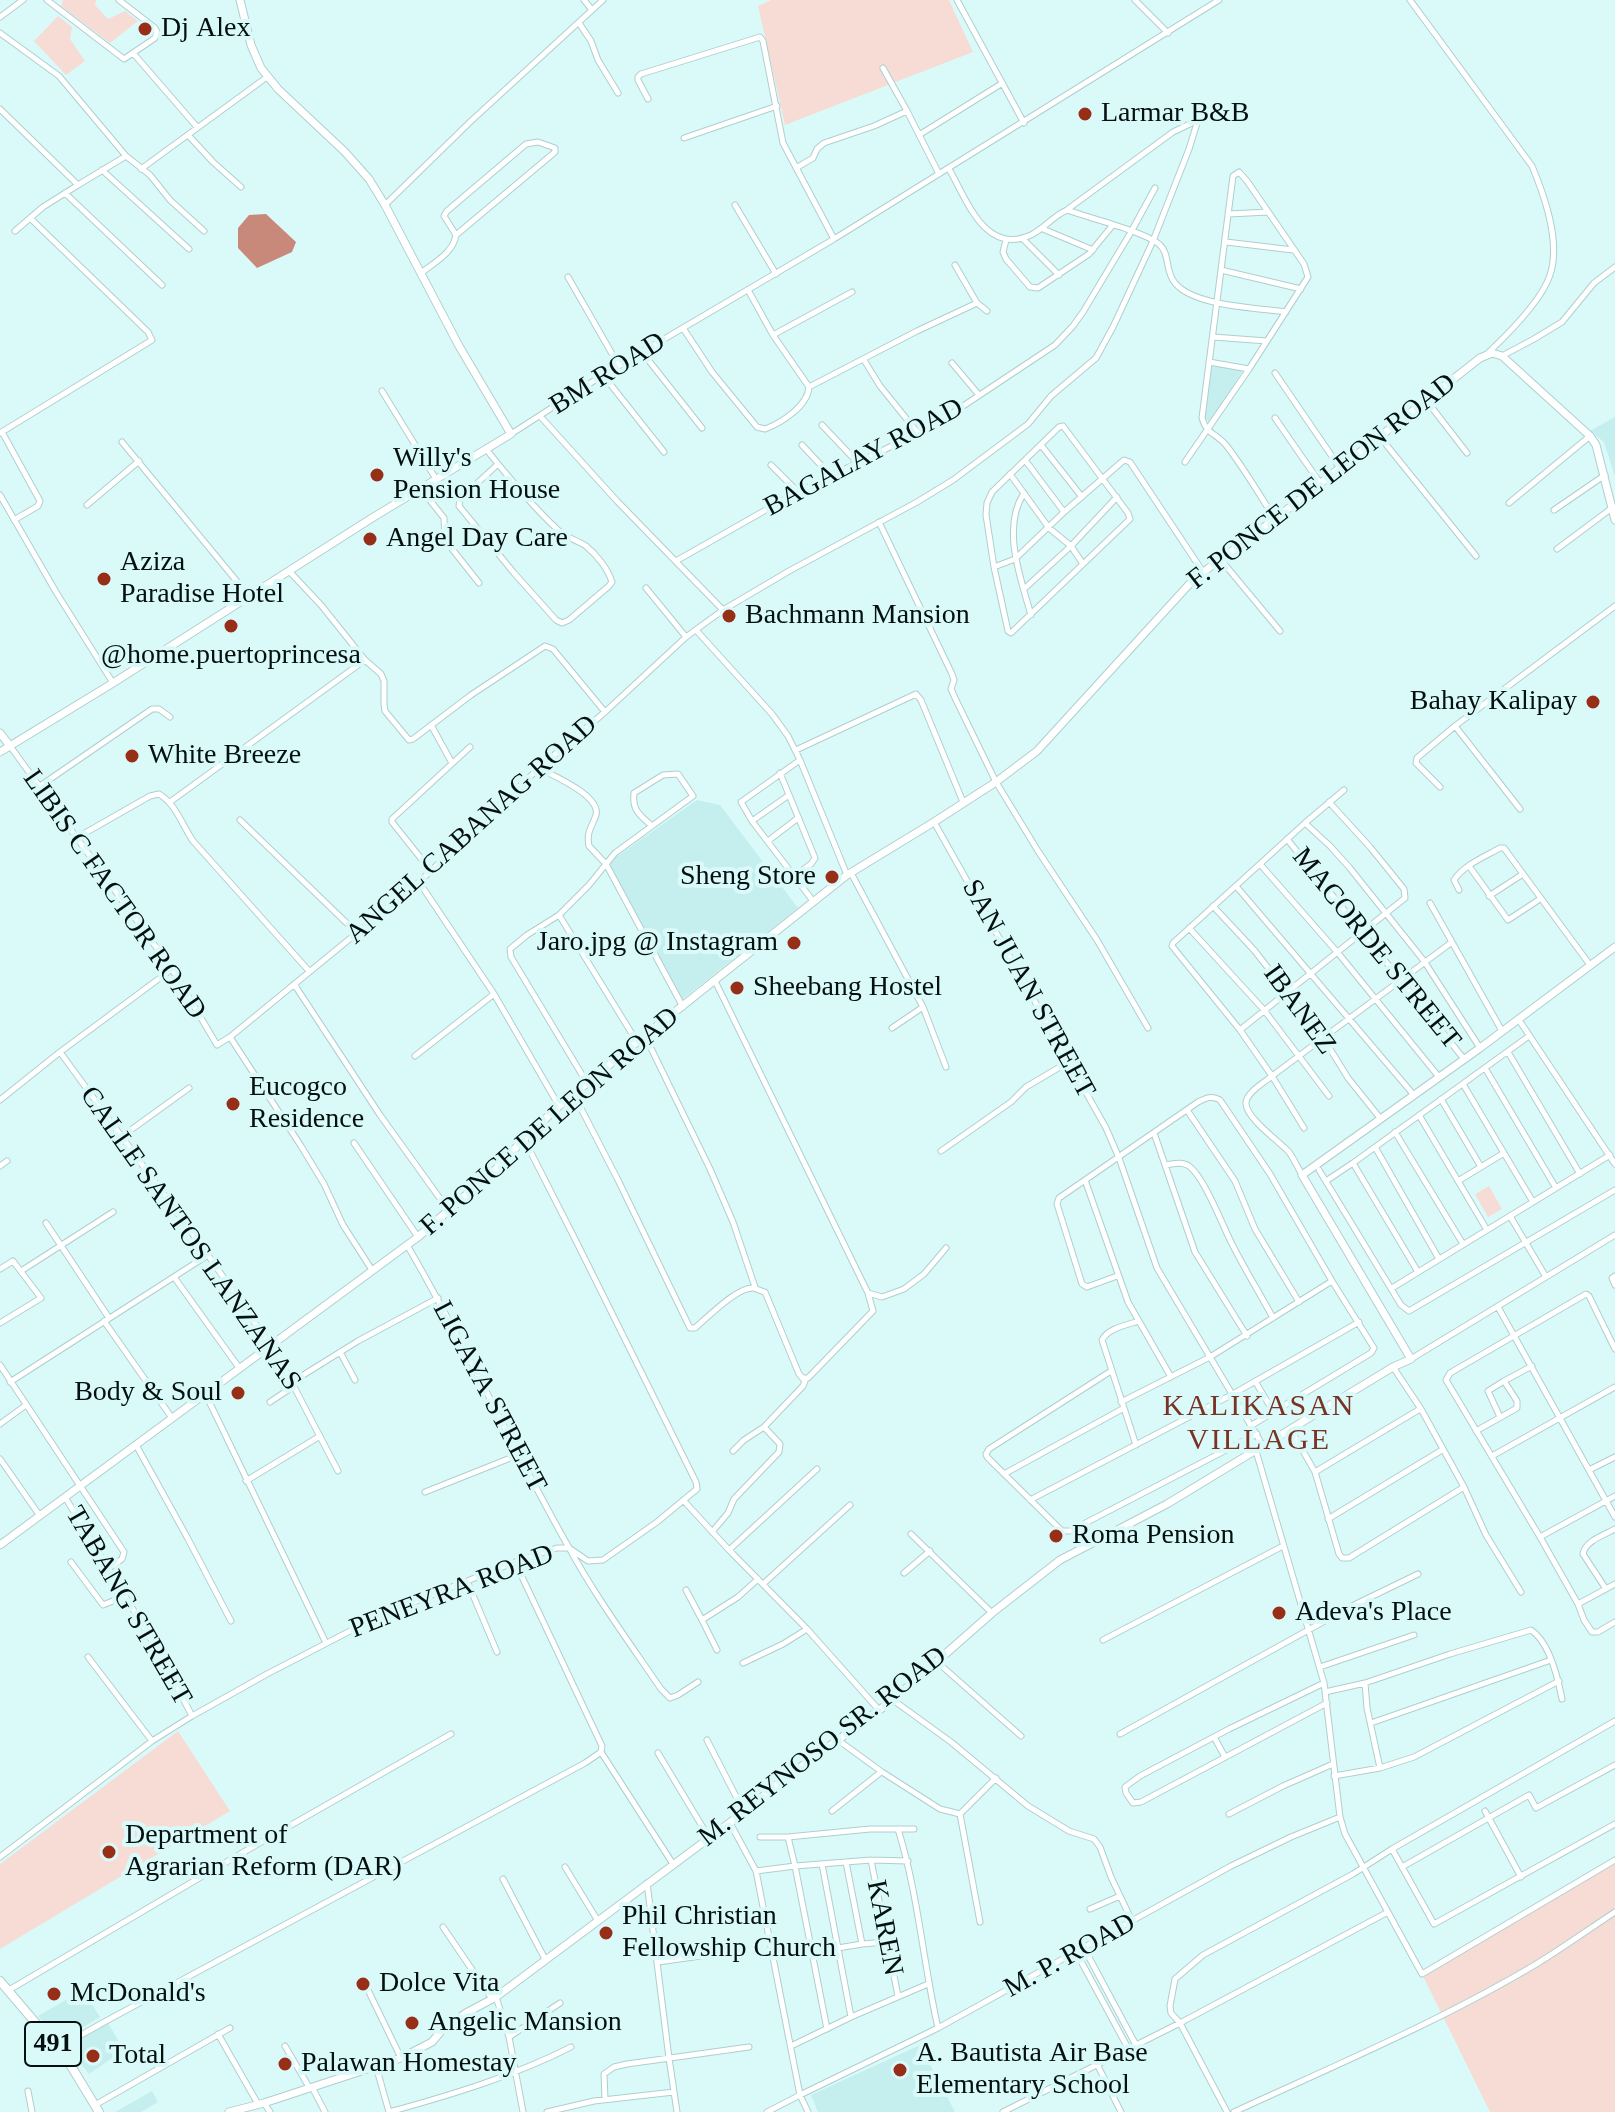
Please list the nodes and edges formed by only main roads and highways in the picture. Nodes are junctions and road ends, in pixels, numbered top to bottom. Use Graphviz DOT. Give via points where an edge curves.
graph roads {
  1 [pos="4,1988"];
  2 [pos="97,2108"];
  1 -- 2 [label="main road, 491" via="58,2048"];
}
